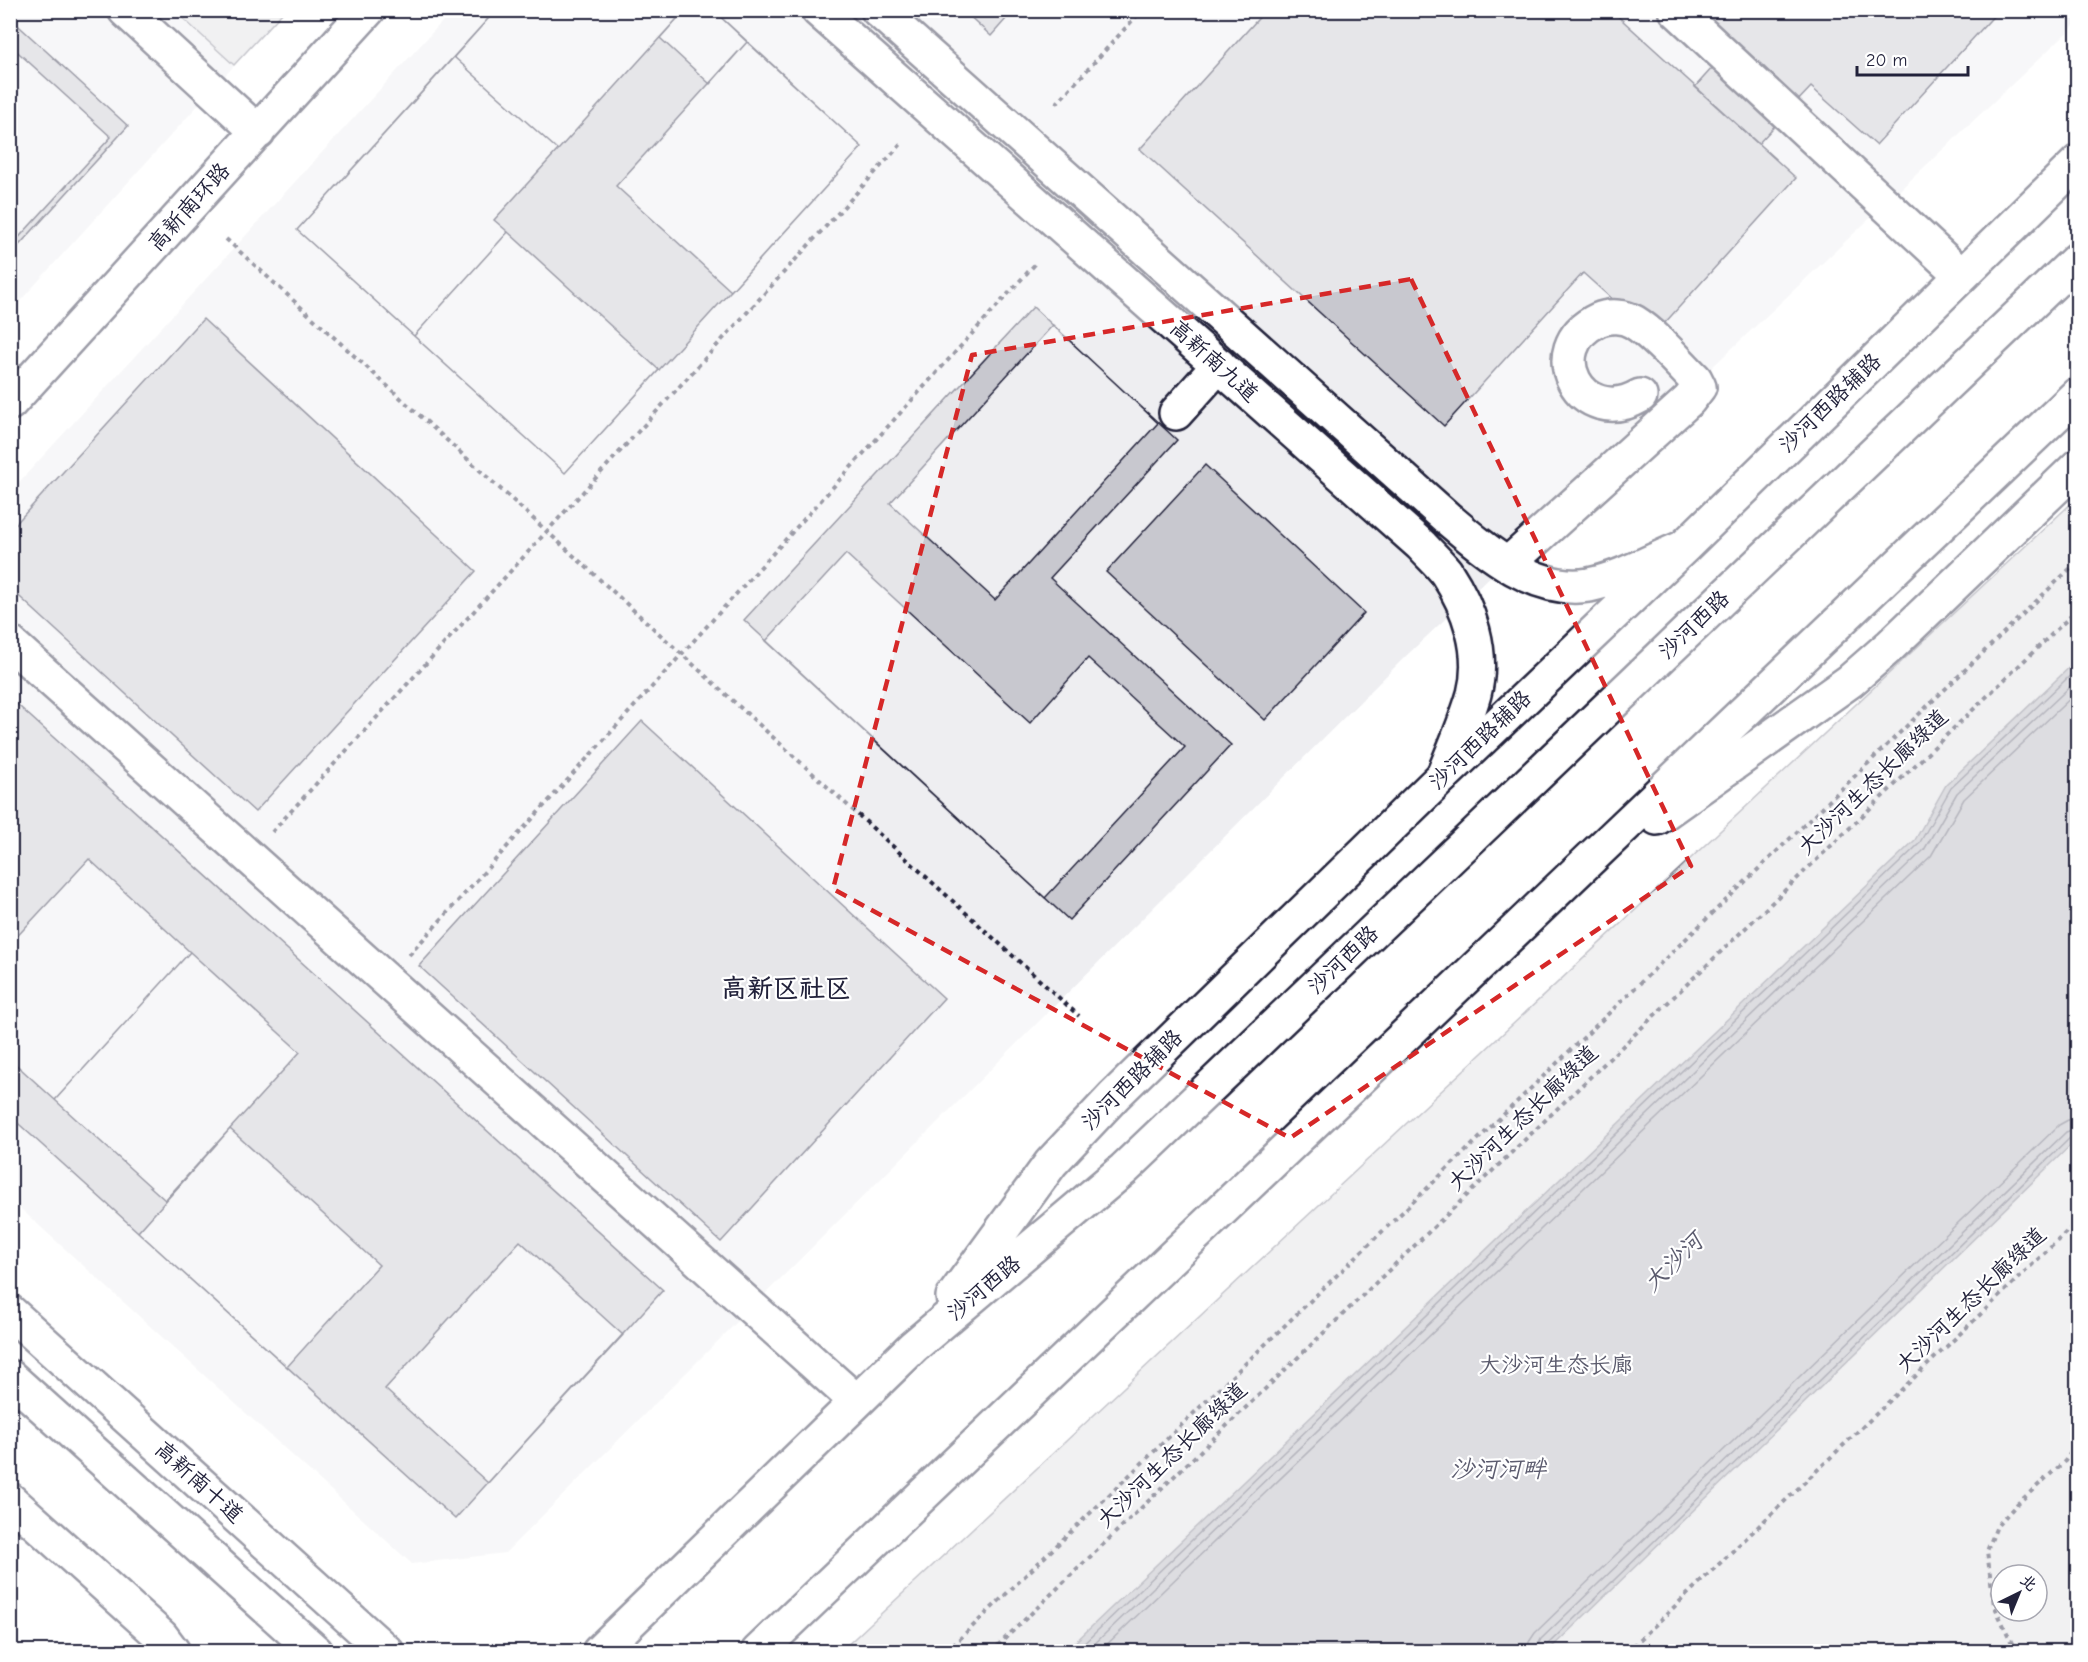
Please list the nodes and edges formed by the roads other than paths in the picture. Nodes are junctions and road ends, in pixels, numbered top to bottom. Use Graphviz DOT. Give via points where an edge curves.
graph roads {
  1 [pos="125,10"];
  2 [pos="368,10"];
  3 [pos="818,10"];
  4 [pos="878,10"];
  5 [pos="1676,10"];
  6 [pos="258,132"];
  7 [pos="2078,162"];
  8 [pos="2078,260"];
  9 [pos="1961,275"];
  10 [pos="1219,365"];
  11 [pos="2078,394"];
  12 [pos="1640,396"];
  13 [pos="10,403"];
  14 [pos="1176,412"];
  15 [pos="2078,466"];
  16 [pos="1684,547"];
  17 [pos="1508,564"];
  18 [pos="10,643"];
  19 [pos="1443,776"];
  20 [pos="1541,906"];
  21 [pos="10,1312"];
  22 [pos="913,1347"];
  23 [pos="10,1377"];
  24 [pos="856,1401"];
  25 [pos="10,1500"];
  26 [pos="294,1639"];
  27 [pos="173,1652"];
  28 [pos="316,1652"];
  29 [pos="387,1652"];
  30 [pos="599,1652"];
  31 [pos="758,1652"];
  1 -- 6 [label="main road"];
  2 -- 6 [label="main road, 高新南环路"];
  3 -- 10 [label="main road, 高新南九道"];
  4 -- 17 [label="main road, 高新南九道" via="1447,519"];
  5 -- 9 [label="main road"];
  6 -- 13 [label="main road, 高新南环路"];
  7 -- 9 [label="main road, 沙河西路辅路"];
  8 -- 22 [label="main road, 沙河西路" via="1124,1169"];
  9 -- 16 [label="main road, 沙河西路辅路"];
  10 -- 14 [label="main road"];
  10 -- 19 [label="main road, 高新南九道" via="1421,545 1462,598 1476,643 1478,667 1467,717"];
  11 -- 20 [label="main road"];
  12 -- 17 [label="main road" via="1629,403 1602,404 1579,389 1569,363 1571,348 1589,324 1602,318 1632,321 1699,387"];
  15 -- 20 [label="main road" via="1850,681 1611,851"];
  16 -- 17 [label="main road, 高新南九道" via="1590,585 1564,586 1525,574"];
  16 -- 19 [label="main road, 沙河西路辅路"];
  18 -- 24 [label="main road"];
  19 -- 22 [label="main road, 沙河西路辅路" via="1080,1130"];
  20 -- 31 [label="main road"];
  21 -- 29 [label="main road, 高新南十道"];
  22 -- 24 [label="main road, 沙河西路"];
  23 -- 26 [label="main road"];
  24 -- 30 [label="main road, 沙河西路"];
  25 -- 27 [label="main road" via="161,1636"];
  26 -- 28 [label="main road"];
}
